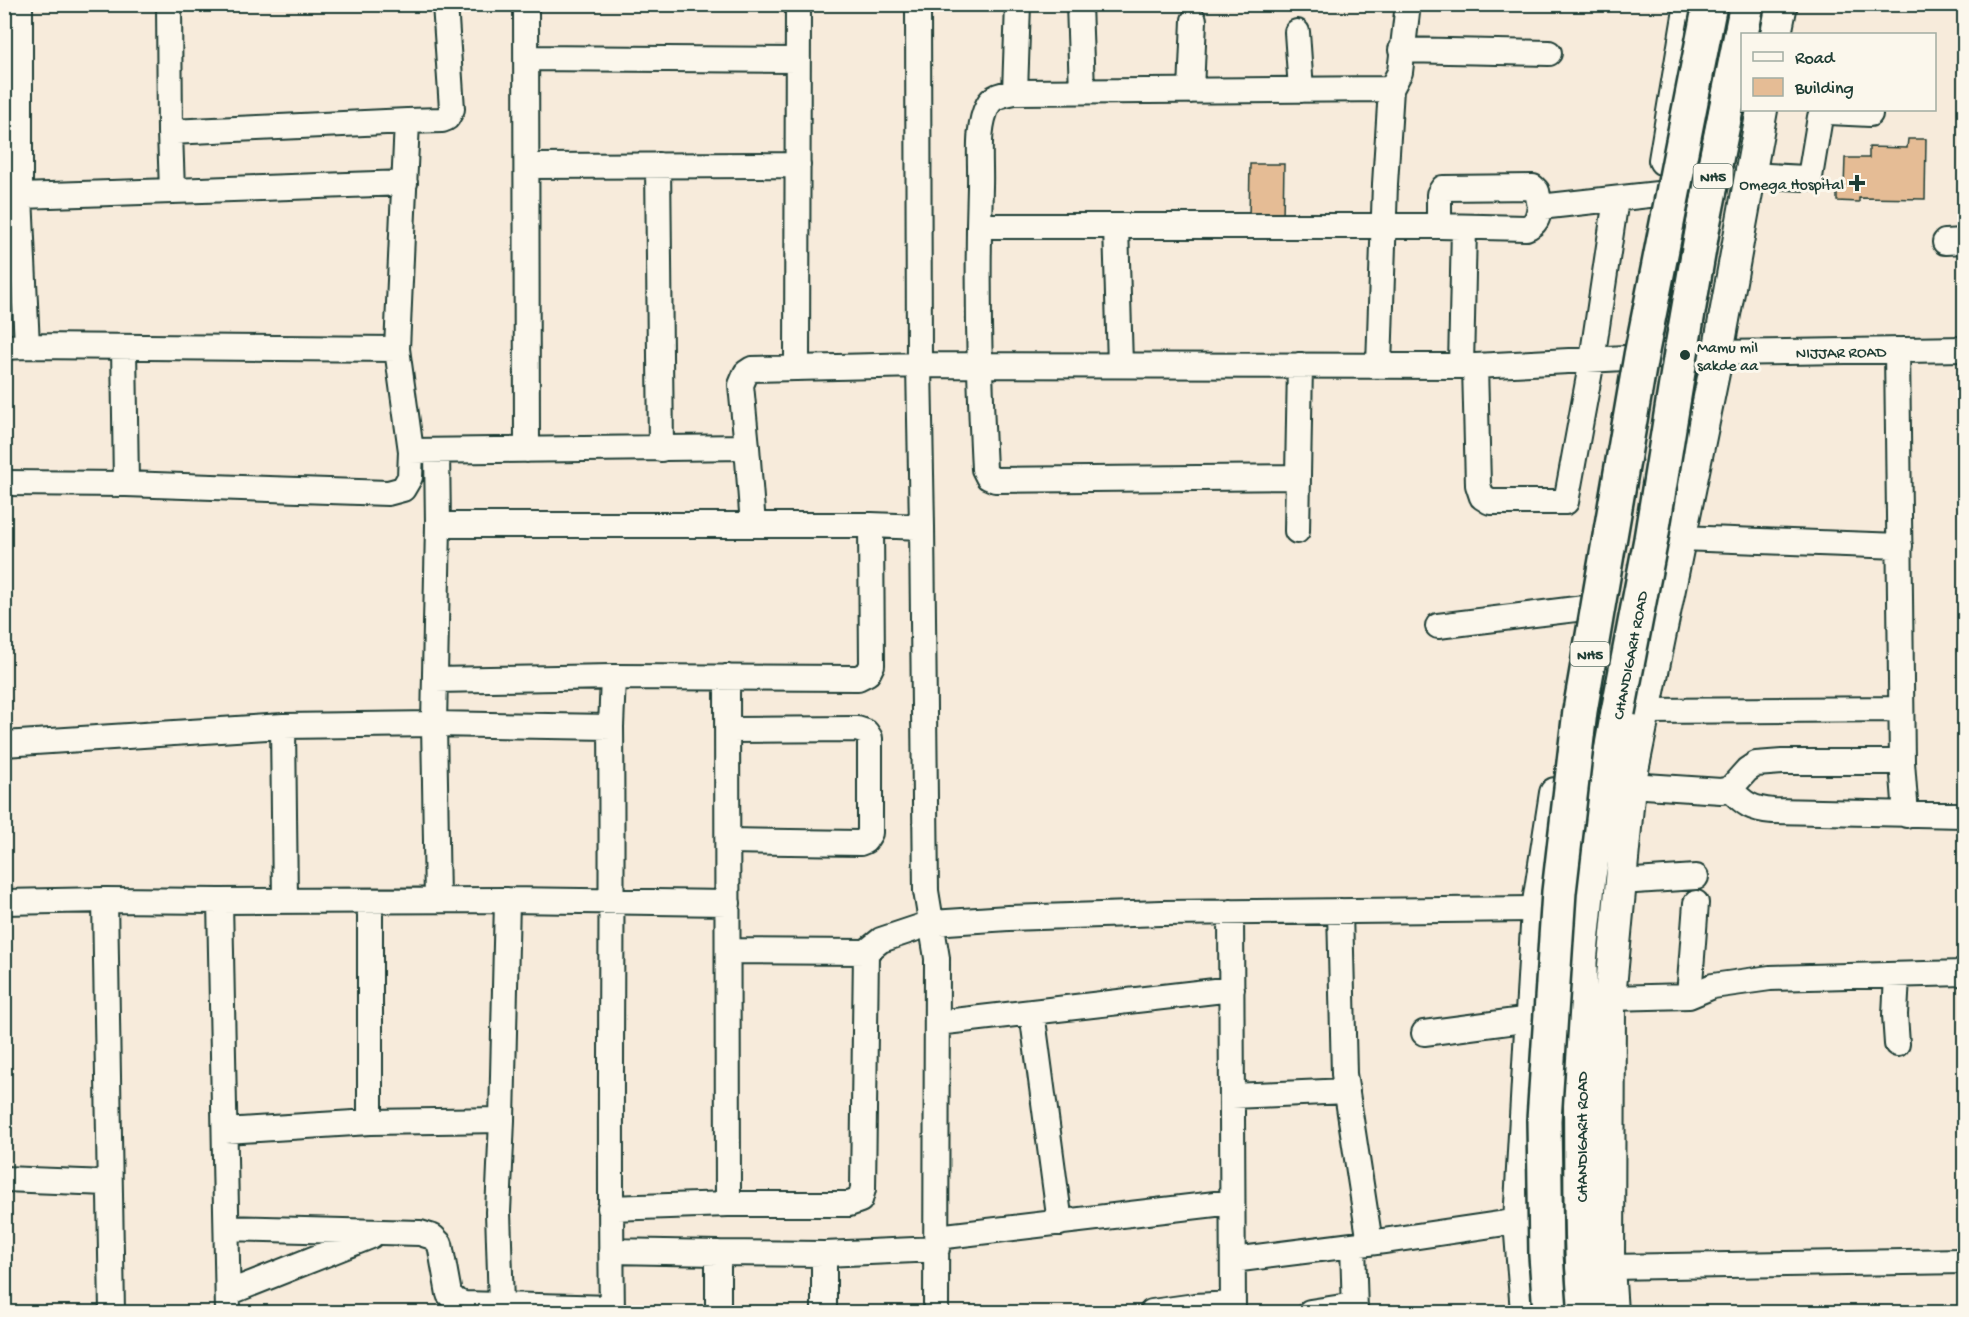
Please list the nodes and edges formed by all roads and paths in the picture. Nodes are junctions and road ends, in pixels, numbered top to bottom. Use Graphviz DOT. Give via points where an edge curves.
graph roads {
  1 [pos="20,4"];
  2 [pos="169,4"];
  3 [pos="445,4"];
  4 [pos="526,4"];
  5 [pos="798,4"];
  6 [pos="918,4"];
  7 [pos="1018,4"];
  8 [pos="1079,4"];
  9 [pos="1407,4"];
  10 [pos="1690,4"];
  11 [pos="1710,4"];
  12 [pos="1747,4"];
  13 [pos="1782,4"];
  14 [pos="1194,20"];
  15 [pos="1297,32"];
  16 [pos="1741,33"];
  17 [pos="1776,33"];
  18 [pos="1741,34"];
  19 [pos="1401,50"];
  20 [pos="1549,53"];
  21 [pos="527,58"];
  22 [pos="798,60"];
  23 [pos="1391,89"];
  24 [pos="1301,90"];
  25 [pos="1191,91"];
  26 [pos="1015,92"];
  27 [pos="1082,92"];
  28 [pos="1762,111"];
  29 [pos="1870,114"];
  30 [pos="406,121"];
  31 [pos="170,132"];
  32 [pos="658,165"];
  33 [pos="798,165"];
  34 [pos="527,166"];
  35 [pos="1750,175"];
  36 [pos="405,183"];
  37 [pos="172,191"];
  38 [pos="1658,194"];
  39 [pos="12,196"];
  40 [pos="1616,199"];
  41 [pos="1540,207"];
  42 [pos="979,226"];
  43 [pos="1116,226"];
  44 [pos="1439,226"];
  45 [pos="1384,227"];
  46 [pos="1464,227"];
  47 [pos="16,346"];
  48 [pos="124,346"];
  49 [pos="397,349"];
  50 [pos="1965,349"];
  51 [pos="1897,350"];
  52 [pos="1718,353"];
  53 [pos="1626,358"];
  54 [pos="1592,360"];
  55 [pos="920,365"];
  56 [pos="978,365"];
  57 [pos="1120,365"];
  58 [pos="1300,365"];
  59 [pos="1379,366"];
  60 [pos="1468,366"];
  61 [pos="797,368"];
  62 [pos="747,447"];
  63 [pos="661,449"];
  64 [pos="527,450"];
  65 [pos="411,451"];
  66 [pos="437,451"];
  67 [pos="1298,477"];
  68 [pos="4,483"];
  69 [pos="126,484"];
  70 [pos="438,525"];
  71 [pos="753,525"];
  72 [pos="871,525"];
  73 [pos="922,527"];
  74 [pos="1297,531"];
  75 [pos="1680,538"];
  76 [pos="1900,546"];
  77 [pos="1584,608"];
  78 [pos="1438,626"];
  79 [pos="613,677"];
  80 [pos="727,677"];
  81 [pos="435,680"];
  82 [pos="1902,710"];
  83 [pos="1644,711"];
  84 [pos="434,724"];
  85 [pos="284,726"];
  86 [pos="611,727"];
  87 [pos="729,730"];
  88 [pos="4,744"];
  89 [pos="1902,762"];
  90 [pos="1630,785"];
  91 [pos="1730,789"];
  92 [pos="1906,815"];
  93 [pos="1965,815"];
  94 [pos="728,841"];
  95 [pos="1696,877"];
  96 [pos="1620,882"];
  97 [pos="105,900"];
  98 [pos="437,900"];
  99 [pos="507,900"];
  100 [pos="220,901"];
  101 [pos="285,901"];
  102 [pos="370,901"];
  103 [pos="4,902"];
  104 [pos="613,902"];
  105 [pos="728,903"];
  106 [pos="1696,903"];
  107 [pos="1538,909"];
  108 [pos="1340,911"];
  109 [pos="1232,912"];
  110 [pos="932,923"];
  111 [pos="728,951"];
  112 [pos="866,952"];
  113 [pos="1965,973"];
  114 [pos="1897,976"];
  115 [pos="1232,989"];
  116 [pos="1689,996"];
  117 [pos="1610,998"];
  118 [pos="1032,1012"];
  119 [pos="1531,1019"];
  120 [pos="938,1023"];
  121 [pos="1424,1033"];
  122 [pos="1897,1044"];
  123 [pos="1347,1091"];
  124 [pos="1232,1096"];
  125 [pos="502,1120"];
  126 [pos="370,1122"];
  127 [pos="225,1131"];
  128 [pos="4,1179"];
  129 [pos="108,1183"];
  130 [pos="1232,1202"];
  131 [pos="728,1204"];
  132 [pos="610,1208"];
  133 [pos="1519,1221"];
  134 [pos="1060,1223"];
  135 [pos="227,1228"];
  136 [pos="381,1231"];
  137 [pos="937,1243"];
  138 [pos="1362,1244"];
  139 [pos="611,1251"];
  140 [pos="718,1253"];
  141 [pos="824,1254"];
  142 [pos="1233,1260"];
  143 [pos="1965,1261"];
  144 [pos="1609,1267"];
  145 [pos="228,1303"];
  146 [pos="501,1304"];
  147 [pos="1233,1308"];
  148 [pos="1355,1309"];
  149 [pos="612,1310"];
  150 [pos="112,1312"];
  151 [pos="718,1312"];
  152 [pos="824,1312"];
  153 [pos="936,1312"];
  154 [pos="1152,1312"];
  155 [pos="1157,1312"];
  156 [pos="1310,1312"];
  157 [pos="1526,1312"];
  158 [pos="1550,1312"];
  159 [pos="1584,1312"];
  160 [pos="1612,1312"];
  1 -- 39 [label="street"];
  2 -- 31 [label="street"];
  3 -- 30 [label="street" via="452,109 442,120"];
  4 -- 21 [label="street"];
  5 -- 22 [label="street"];
  6 -- 55 [label="street"];
  7 -- 26 [label="street"];
  8 -- 27 [label="street"];
  9 -- 19 [label="street"];
  10 -- 38 [label="main road"];
  11 -- 158 [label="highway, NH5, bridge" via="1641,356 1580,711 1559,892 1544,1120"];
  12 -- 16 [label="highway, CHANDIGARH ROAD / NH5, bridge"];
  13 -- 17 [label="main road"];
  14 -- 25 [label="street"];
  15 -- 24 [label="street"];
  18 -- 159 [label="highway, CHANDIGARH ROAD / NH5, bridge" via="1702,232 1589,875 1580,962"];
  19 -- 20 [label="street"];
  19 -- 23 [label="street" via="1400,72"];
  21 -- 22 [label="street"];
  21 -- 34 [label="street"];
  22 -- 33 [label="street"];
  23 -- 24 [label="street"];
  23 -- 45 [label="street"];
  24 -- 25 [label="street"];
  25 -- 27 [label="street"];
  26 -- 27 [label="street"];
  26 -- 42 [label="street" via="1000,94 989,102 982,120"];
  28 -- 35 [label="main road"];
  29 -- 35 [label="street" via="1829,112 1820,117 1810,177"];
  30 -- 31 [label="street"];
  30 -- 36 [label="street"];
  31 -- 37 [label="street"];
  32 -- 33 [label="street"];
  32 -- 34 [label="street"];
  32 -- 63 [label="street"];
  33 -- 61 [label="street"];
  34 -- 64 [label="street"];
  35 -- 52 [label="main road"];
  36 -- 37 [label="street"];
  36 -- 49 [label="street"];
  37 -- 39 [label="street"];
  38 -- 40 [label="street"];
  38 -- 53 [label="main road"];
  39 -- 47 [label="street"];
  40 -- 41 [label="street"];
  40 -- 54 [label="street"];
  41 -- 44 [label="street" via="1533,188 1443,188 1439,194"];
  41 -- 46 [label="street" via="1538,219 1526,228"];
  42 -- 43 [label="street"];
  42 -- 56 [label="street"];
  43 -- 45 [label="street"];
  43 -- 57 [label="street"];
  44 -- 45 [label="street"];
  44 -- 46 [label="street"];
  45 -- 59 [label="street"];
  46 -- 60 [label="street"];
  47 -- 48 [label="street"];
  48 -- 49 [label="street"];
  48 -- 69 [label="street"];
  49 -- 65 [label="street"];
  50 -- 51 [label="street, NIJJAR ROAD"];
  51 -- 52 [label="street, NIJJAR ROAD"];
  51 -- 76 [label="street"];
  52 -- 53 [label="street, NIJJAR ROAD"];
  52 -- 75 [label="main road"];
  53 -- 54 [label="street, NIJJAR ROAD"];
  53 -- 77 [label="main road"];
  54 -- 60 [label="street, NIJJAR ROAD"];
  54 -- 60 [label="street" via="1566,502 1490,502 1482,497"];
  55 -- 56 [label="street, NIJJAR ROAD"];
  55 -- 61 [label="street, NIJJAR ROAD"];
  55 -- 73 [label="street"];
  56 -- 57 [label="street, NIJJAR ROAD"];
  56 -- 67 [label="street" via="984,469 995,480"];
  57 -- 58 [label="street, NIJJAR ROAD"];
  58 -- 59 [label="street, NIJJAR ROAD"];
  58 -- 67 [label="street"];
  59 -- 60 [label="street, NIJJAR ROAD"];
  61 -- 62 [label="street, NIJJAR ROAD" via="752,369 746,373 741,385"];
  62 -- 63 [label="street"];
  62 -- 71 [label="street"];
  63 -- 64 [label="street"];
  64 -- 66 [label="street"];
  65 -- 66 [label="street"];
  65 -- 69 [label="street" via="410,477 403,489 388,493"];
  66 -- 70 [label="street"];
  67 -- 74 [label="street"];
  68 -- 69 [label="street"];
  70 -- 71 [label="street"];
  70 -- 81 [label="street"];
  71 -- 72 [label="street"];
  72 -- 73 [label="street"];
  72 -- 80 [label="street" via="872,664 868,673 858,678"];
  73 -- 110 [label="street" via="926,891"];
  75 -- 76 [label="street"];
  75 -- 83 [label="main road"];
  76 -- 82 [label="street"];
  77 -- 78 [label="street"];
  77 -- 107 [label="main road"];
  79 -- 80 [label="street"];
  79 -- 81 [label="street"];
  79 -- 86 [label="street"];
  80 -- 87 [label="street"];
  81 -- 84 [label="street"];
  82 -- 83 [label="street"];
  82 -- 89 [label="street"];
  83 -- 90 [label="main road"];
  84 -- 85 [label="street"];
  84 -- 86 [label="street"];
  84 -- 98 [label="street"];
  85 -- 88 [label="street"];
  85 -- 101 [label="street"];
  86 -- 104 [label="street"];
  87 -- 94 [label="street"];
  87 -- 94 [label="street" via="866,732 870,738 870,833 860,843"];
  89 -- 91 [label="street" via="1756,764"];
  89 -- 92 [label="street"];
  90 -- 91 [label="street"];
  90 -- 96 [label="main road"];
  91 -- 92 [label="street" via="1755,809"];
  92 -- 93 [label="street"];
  94 -- 105 [label="street"];
  95 -- 96 [label="street"];
  96 -- 117 [label="main road"];
  97 -- 100 [label="street"];
  97 -- 103 [label="street"];
  97 -- 129 [label="street"];
  98 -- 99 [label="street"];
  98 -- 102 [label="street"];
  99 -- 104 [label="street"];
  99 -- 125 [label="street"];
  100 -- 101 [label="street"];
  100 -- 127 [label="street"];
  101 -- 102 [label="street"];
  102 -- 126 [label="street"];
  104 -- 105 [label="street"];
  104 -- 132 [label="street"];
  105 -- 111 [label="street"];
  106 -- 116 [label="street"];
  107 -- 108 [label="street"];
  107 -- 119 [label="main road"];
  108 -- 109 [label="street"];
  108 -- 123 [label="street"];
  109 -- 110 [label="street"];
  109 -- 115 [label="street"];
  110 -- 112 [label="street" via="881,940"];
  110 -- 120 [label="street"];
  111 -- 112 [label="street"];
  111 -- 131 [label="street"];
  112 -- 131 [label="street" via="860,1200 849,1204"];
  113 -- 114 [label="street"];
  114 -- 116 [label="street" via="1770,978 1713,986"];
  114 -- 122 [label="street"];
  115 -- 118 [label="street"];
  115 -- 124 [label="street"];
  116 -- 117 [label="street"];
  117 -- 144 [label="main road"];
  118 -- 120 [label="street"];
  118 -- 134 [label="street"];
  119 -- 121 [label="street"];
  119 -- 133 [label="main road"];
  120 -- 137 [label="street"];
  123 -- 124 [label="street"];
  123 -- 138 [label="street"];
  124 -- 130 [label="street"];
  125 -- 126 [label="street"];
  125 -- 146 [label="street" via="498,1212"];
  126 -- 127 [label="street"];
  127 -- 135 [label="street"];
  128 -- 129 [label="street"];
  129 -- 150 [label="street"];
  130 -- 134 [label="street"];
  130 -- 142 [label="street"];
  131 -- 132 [label="street"];
  132 -- 139 [label="street"];
  133 -- 138 [label="street"];
  133 -- 157 [label="main road"];
  134 -- 137 [label="street"];
  135 -- 136 [label="street"];
  135 -- 145 [label="street"];
  136 -- 145 [label="street"];
  136 -- 146 [label="street" via="433,1237 440,1244 449,1294 464,1305"];
  137 -- 141 [label="street"];
  137 -- 153 [label="street"];
  138 -- 142 [label="street"];
  138 -- 148 [label="street"];
  139 -- 140 [label="street"];
  139 -- 149 [label="street"];
  140 -- 141 [label="street"];
  140 -- 151 [label="street"];
  141 -- 152 [label="street"];
  142 -- 147 [label="street"];
  143 -- 144 [label="street"];
  144 -- 160 [label="main road"];
  146 -- 149 [label="street"];
  147 -- 155 [label="street" via="1195,1306"];
  148 -- 156 [label="street"];
  154 -- 155 [label="street"];
}
